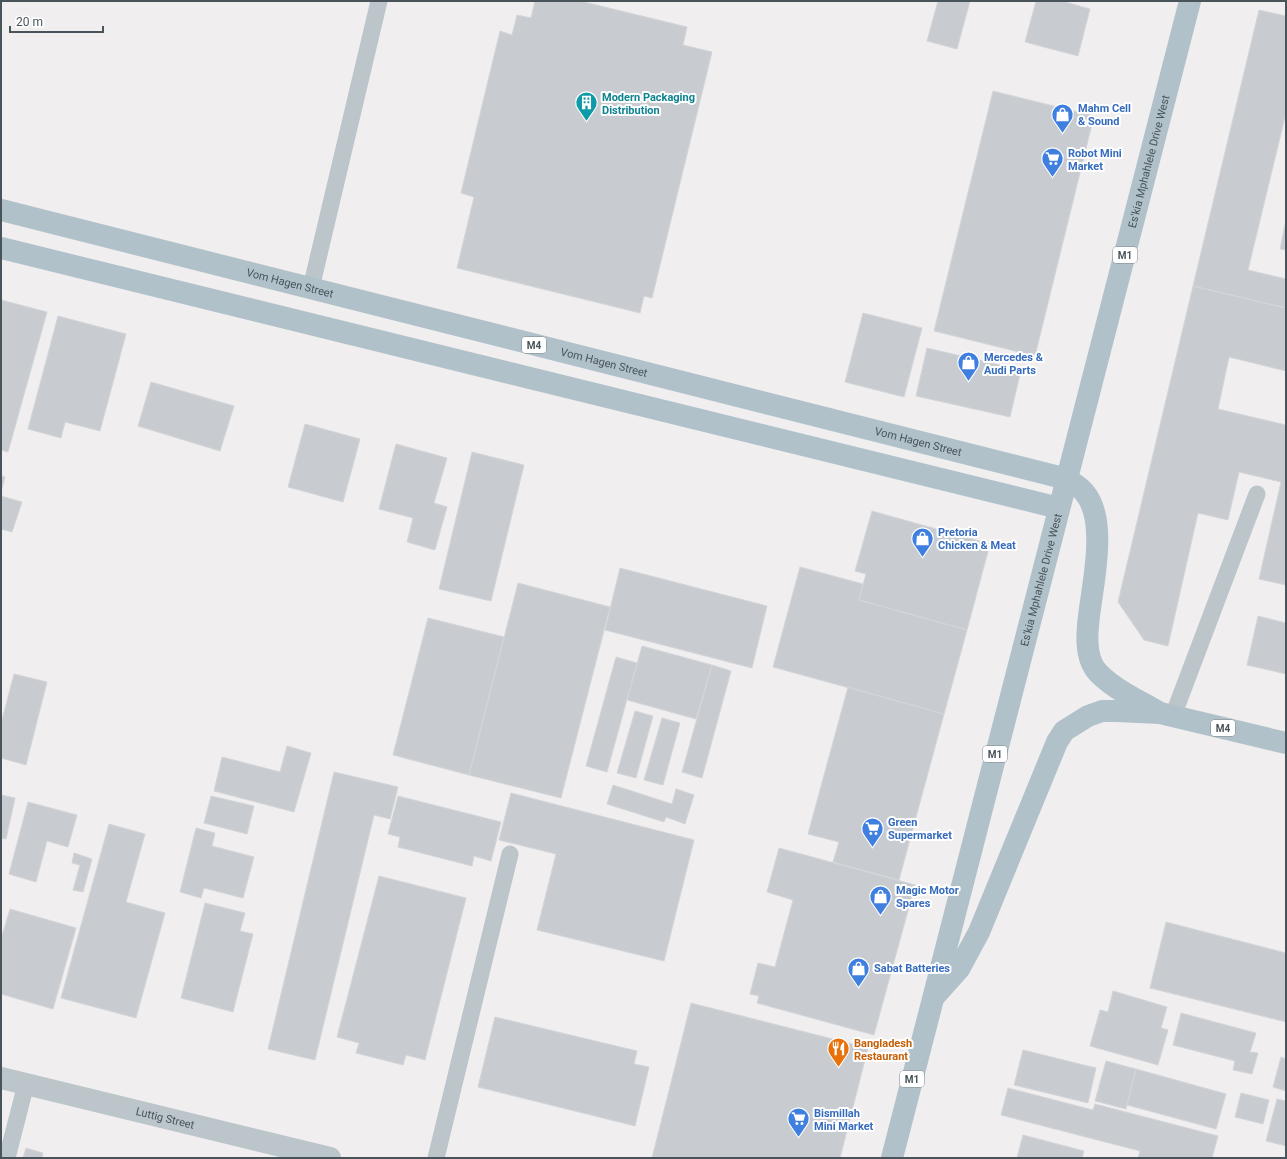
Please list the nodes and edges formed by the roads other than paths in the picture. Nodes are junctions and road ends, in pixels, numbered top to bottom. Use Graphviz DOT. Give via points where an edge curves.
graph roads {
  1 [pos="379,1"];
  2 [pos="1190,1"];
  3 [pos="1,210"];
  4 [pos="1,248"];
  5 [pos="311,288"];
  6 [pos="1067,479"];
  7 [pos="1257,494"];
  8 [pos="1059,508"];
  9 [pos="1166,715"];
  10 [pos="1286,743"];
  11 [pos="510,854"];
  12 [pos="932,999"];
  13 [pos="1,1078"];
  14 [pos="26,1084"];
  15 [pos="7,1158"];
  16 [pos="330,1158"];
  17 [pos="436,1158"];
  18 [pos="892,1158"];
  1 -- 5 [label="lane"];
  2 -- 6 [label="main road, Es'kia Mphahlele Drive West / M1"];
  3 -- 5 [label="main road, Vom Hagen Street / M4"];
  4 -- 8 [label="main road"];
  5 -- 6 [label="main road, Vom Hagen Street / M4"];
  6 -- 8 [label="main road, Es'kia Mphahlele Drive West / M1"];
  6 -- 9 [label="main road" via="1085,493 1096,519 1098,548 1087,635 1089,656 1094,668 1105,680"];
  7 -- 9 [label="lane"];
  8 -- 12 [label="main road, Es'kia Mphahlele Drive West / M1"];
  9 -- 10 [label="main road, M4"];
  9 -- 12 [label="main road" via="1102,711 1088,716 1064,731 1057,742 979,932 959,969"];
  11 -- 17 [label="lane"];
  12 -- 18 [label="main road, Es'kia Mphahlele Drive West / M1"];
  13 -- 14 [label="street, Luttig Street"];
  14 -- 15 [label="lane"];
  14 -- 16 [label="street, Luttig Street"];
}
